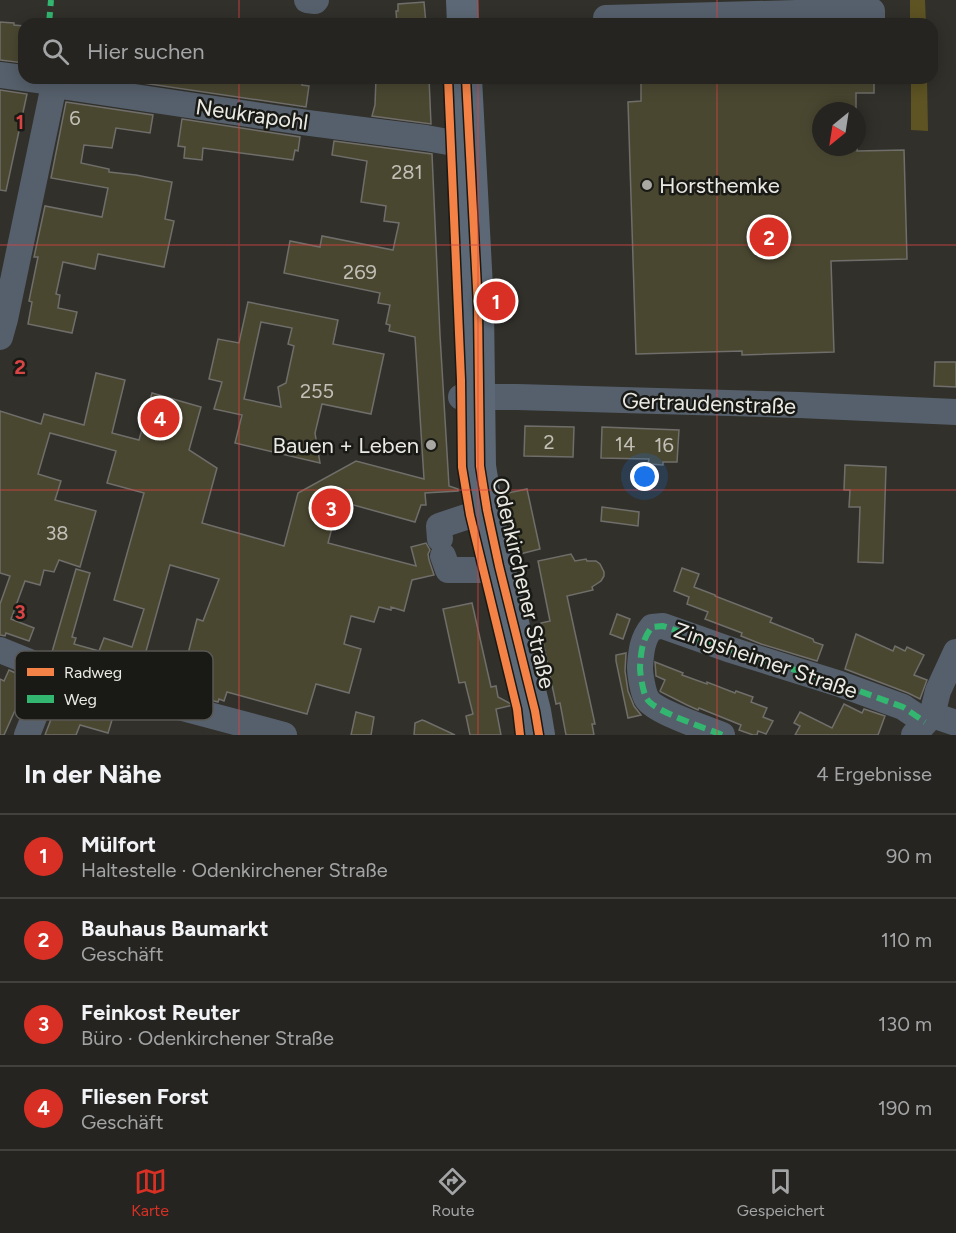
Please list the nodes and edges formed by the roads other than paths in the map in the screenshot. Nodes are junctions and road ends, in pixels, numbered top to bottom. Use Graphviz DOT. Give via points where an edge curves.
graph roads {
  1 [pos="307,0"];
  2 [pos="316,0"];
  3 [pos="447,0"];
  4 [pos="462,0"];
  5 [pos="447,18"];
  6 [pos="463,18"];
  7 [pos="606,18"];
  8 [pos="872,18"];
  9 [pos="0,75"];
  10 [pos="18,77"];
  11 [pos="449,84"];
  12 [pos="465,84"];
  13 [pos="54,85"];
  14 [pos="460,144"];
  15 [pos="0,337"];
  16 [pos="470,397"];
  17 [pos="956,412"];
  18 [pos="478,512"];
  19 [pos="491,568"];
  20 [pos="0,650"];
  21 [pos="956,652"];
  22 [pos="15,656"];
  23 [pos="213,716"];
  24 [pos="33,720"];
  25 [pos="956,723"];
  26 [pos="924,724"];
  27 [pos="27,735"];
  28 [pos="284,735"];
  29 [pos="520,735"];
  30 [pos="539,735"];
  31 [pos="722,735"];
  1 -- 2 [label="street"];
  3 -- 5 [label="main road"];
  4 -- 6 [label="main road"];
  7 -- 8 [label="street" via="872,11"];
  9 -- 10 [label="street, Neukrapohl"];
  11 -- 14 [label="main road, Odenkirchener Straße"];
  12 -- 14 [label="main road, Odenkirchener Straße"];
  13 -- 14 [label="street, Neukrapohl"];
  13 -- 15 [label="street"];
  14 -- 16 [label="main road, Odenkirchener Straße"];
  16 -- 17 [label="street, Gertraudenstraße"];
  16 -- 18 [label="main road, Odenkirchener Straße" via="462,467"];
  18 -- 19 [label="main road, Odenkirchener Straße"];
  18 -- 19 [label="street" via="439,526 442,547 448,570"];
  19 -- 29 [label="main road, Odenkirchener Straße"];
  19 -- 30 [label="main road, Odenkirchener Straße"];
  20 -- 22 [label="street"];
  21 -- 26 [label="street"];
  23 -- 28 [label="street"];
  24 -- 27 [label="street"];
  25 -- 26 [label="street, Zingsheimer Straße"];
  26 -- 31 [label="street, Zingsheimer Straße" via="903,707 840,684 663,626 652,627 641,651 640,673 646,699 659,709"];
}
